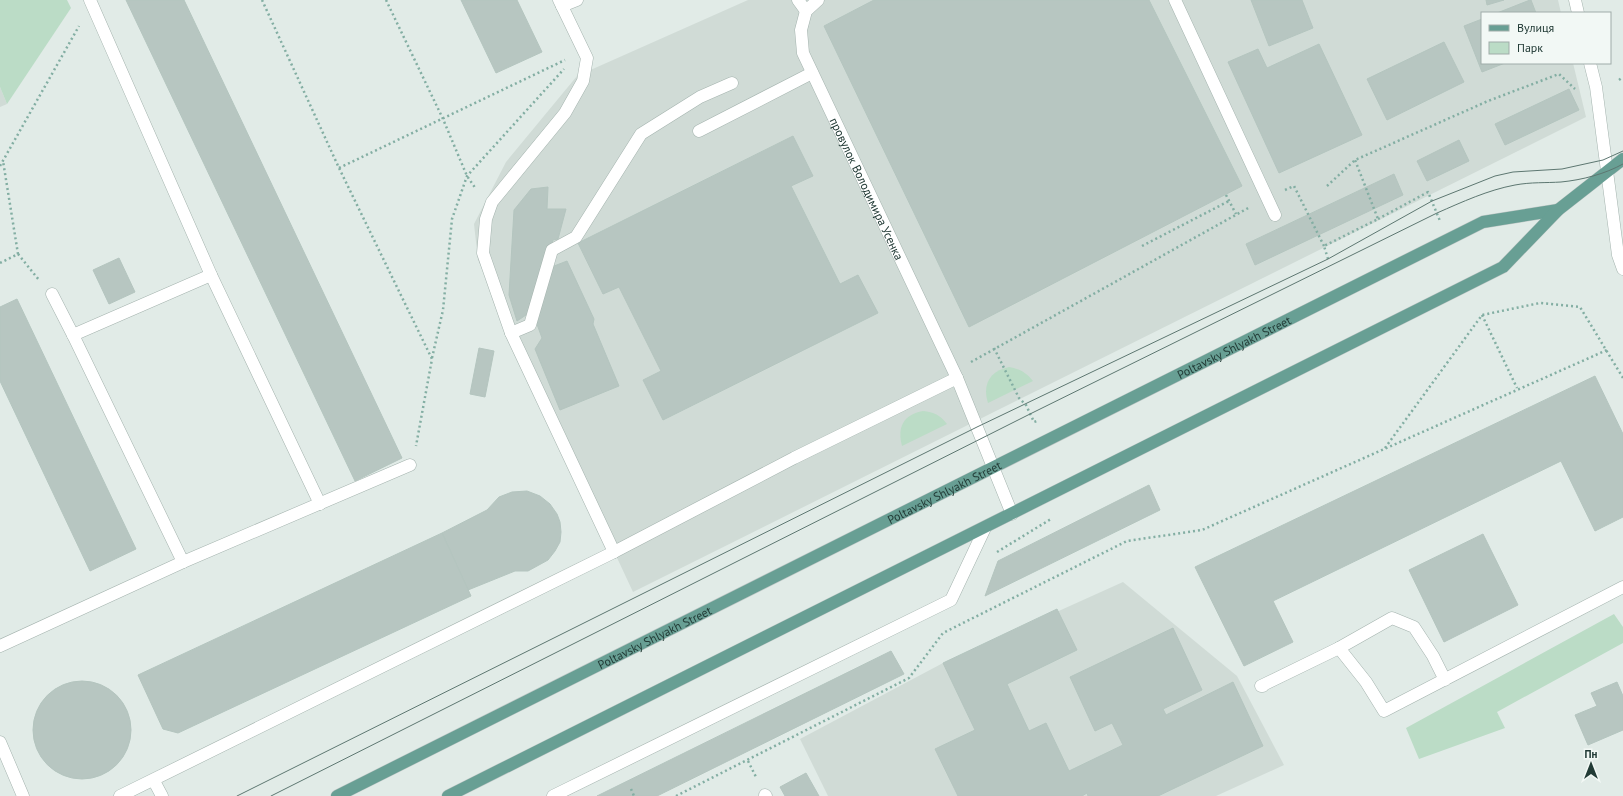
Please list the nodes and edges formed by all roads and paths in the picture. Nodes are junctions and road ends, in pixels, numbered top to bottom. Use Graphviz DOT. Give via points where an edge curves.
graph roads {
  1 [pos="262,0"];
  2 [pos="386,0"];
  3 [pos="577,0"];
  4 [pos="798,0"];
  5 [pos="818,0"];
  6 [pos="1175,0"];
  7 [pos="1575,0"];
  8 [pos="91,2"];
  9 [pos="561,3"];
  10 [pos="806,11"];
  11 [pos="1578,12"];
  12 [pos="584,51"];
  13 [pos="1590,64"];
  14 [pos="812,72"];
  15 [pos="1623,77"];
  16 [pos="1619,80"];
  17 [pos="732,83"];
  18 [pos="1578,92"];
  19 [pos="443,119"];
  20 [pos="699,131"];
  21 [pos="1623,159"];
  22 [pos="3,160"];
  23 [pos="1355,160"];
  24 [pos="0,166"];
  25 [pos="339,168"];
  26 [pos="1607,171"];
  27 [pos="1327,186"];
  28 [pos="1226,194"];
  29 [pos="1230,201"];
  30 [pos="492,202"];
  31 [pos="1558,210"];
  32 [pos="1275,215"];
  33 [pos="1439,218"];
  34 [pos="1378,219"];
  35 [pos="1142,246"];
  36 [pos="18,254"];
  37 [pos="1328,259"];
  38 [pos="0,263"];
  39 [pos="1623,269"];
  40 [pos="211,275"];
  41 [pos="52,294"];
  42 [pos="1482,315"];
  43 [pos="511,333"];
  44 [pos="73,335"];
  45 [pos="994,348"];
  46 [pos="1606,350"];
  47 [pos="965,365"];
  48 [pos="957,378"];
  49 [pos="1623,378"];
  50 [pos="1517,388"];
  51 [pos="1040,420"];
  52 [pos="1385,448"];
  53 [pos="410,465"];
  54 [pos="993,468"];
  55 [pos="320,504"];
  56 [pos="1012,514"];
  57 [pos="1055,516"];
  58 [pos="985,528"];
  59 [pos="614,552"];
  60 [pos="991,555"];
  61 [pos="183,562"];
  62 [pos="1623,587"];
  63 [pos="947,626"];
  64 [pos="943,633"];
  65 [pos="0,646"];
  66 [pos="1339,648"];
  67 [pos="1445,680"];
  68 [pos="1263,686"];
  69 [pos="0,742"];
  70 [pos="154,781"];
  71 [pos="631,789"];
  72 [pos="23,796"];
  73 [pos="120,796"];
  74 [pos="162,796"];
  75 [pos="337,796"];
  76 [pos="448,796"];
  77 [pos="553,796"];
  78 [pos="634,796"];
  79 [pos="676,796"];
  1 -- 25 [label="path"];
  2 -- 19 [label="path"];
  3 -- 9 [label="street"];
  4 -- 10 [label="street"];
  5 -- 10 [label="street"];
  6 -- 32 [label="street"];
  7 -- 11 [label="street"];
  8 -- 22 [label="path"];
  8 -- 40 [label="street"];
  9 -- 12 [label="street"];
  10 -- 14 [label="street, провулок Володимира Усенка" via="801,30 803,53"];
  12 -- 19 [label="path"];
  12 -- 30 [label="street" via="587,58 583,81 565,113"];
  13 -- 26 [label="street" via="1596,87"];
  14 -- 20 [label="street"];
  14 -- 48 [label="street, провулок Володимира Усенка"];
  15 -- 16 [label="path"];
  17 -- 43 [label="street" via="700,97 641,134 576,237 552,250 530,325"];
  18 -- 23 [label="path" via="1560,74 1488,101"];
  19 -- 25 [label="path"];
  19 -- 30 [label="path" via="467,176 478,193"];
  21 -- 26 [label="main road, Poltavsky Shlyakh Street"];
  22 -- 24 [label="path"];
  22 -- 36 [label="path"];
  23 -- 27 [label="path"];
  23 -- 34 [label="path"];
  25 -- 53 [label="path" via="432,359 419,436"];
  26 -- 31 [label="main road, Poltavsky Shlyakh Street"];
  26 -- 39 [label="street" via="1618,255"];
  28 -- 29 [label="path"];
  29 -- 35 [label="path"];
  29 -- 45 [label="path" via="1236,214"];
  30 -- 43 [label="street" via="486,219 483,253"];
  31 -- 54 [label="main road, Poltavsky Shlyakh Street" via="1484,222"];
  31 -- 56 [label="main road, Poltavsky Shlyakh Street" via="1503,267"];
  33 -- 34 [label="path" via="1428,192"];
  34 -- 37 [label="path" via="1324,246"];
  36 -- 38 [label="path"];
  36 -- 41 [label="path"];
  40 -- 44 [label="street"];
  40 -- 55 [label="street"];
  41 -- 44 [label="street"];
  42 -- 46 [label="path" via="1540,303 1580,307"];
  42 -- 50 [label="path"];
  42 -- 52 [label="path"];
  43 -- 59 [label="street"];
  44 -- 61 [label="street"];
  45 -- 47 [label="path"];
  45 -- 51 [label="path" via="1034,422"];
  46 -- 49 [label="path"];
  46 -- 50 [label="path"];
  48 -- 54 [label="street, провулок Володимира Усенка"];
  48 -- 59 [label="street" via="794,458"];
  50 -- 52 [label="path"];
  52 -- 64 [label="path" via="1202,530 1127,541"];
  53 -- 55 [label="street"];
  54 -- 56 [label="street, провулок Володимира Усенка"];
  54 -- 75 [label="main road, Poltavsky Shlyakh Street"];
  55 -- 61 [label="street"];
  56 -- 58 [label="main road, Poltavsky Shlyakh Street"];
  57 -- 60 [label="path"];
  58 -- 76 [label="main road, Poltavsky Shlyakh Street"];
  58 -- 77 [label="street" via="951,600"];
  59 -- 70 [label="street"];
  61 -- 65 [label="street"];
  62 -- 67 [label="street"];
  63 -- 64 [label="path"];
  64 -- 79 [label="path" via="909,678"];
  66 -- 67 [label="street" via="1366,682 1384,711"];
  66 -- 67 [label="street" via="1392,618 1414,627"];
  66 -- 68 [label="street" via="1260,686"];
  69 -- 72 [label="street"];
  70 -- 73 [label="street"];
  70 -- 74 [label="street"];
  71 -- 78 [label="path"];
}
